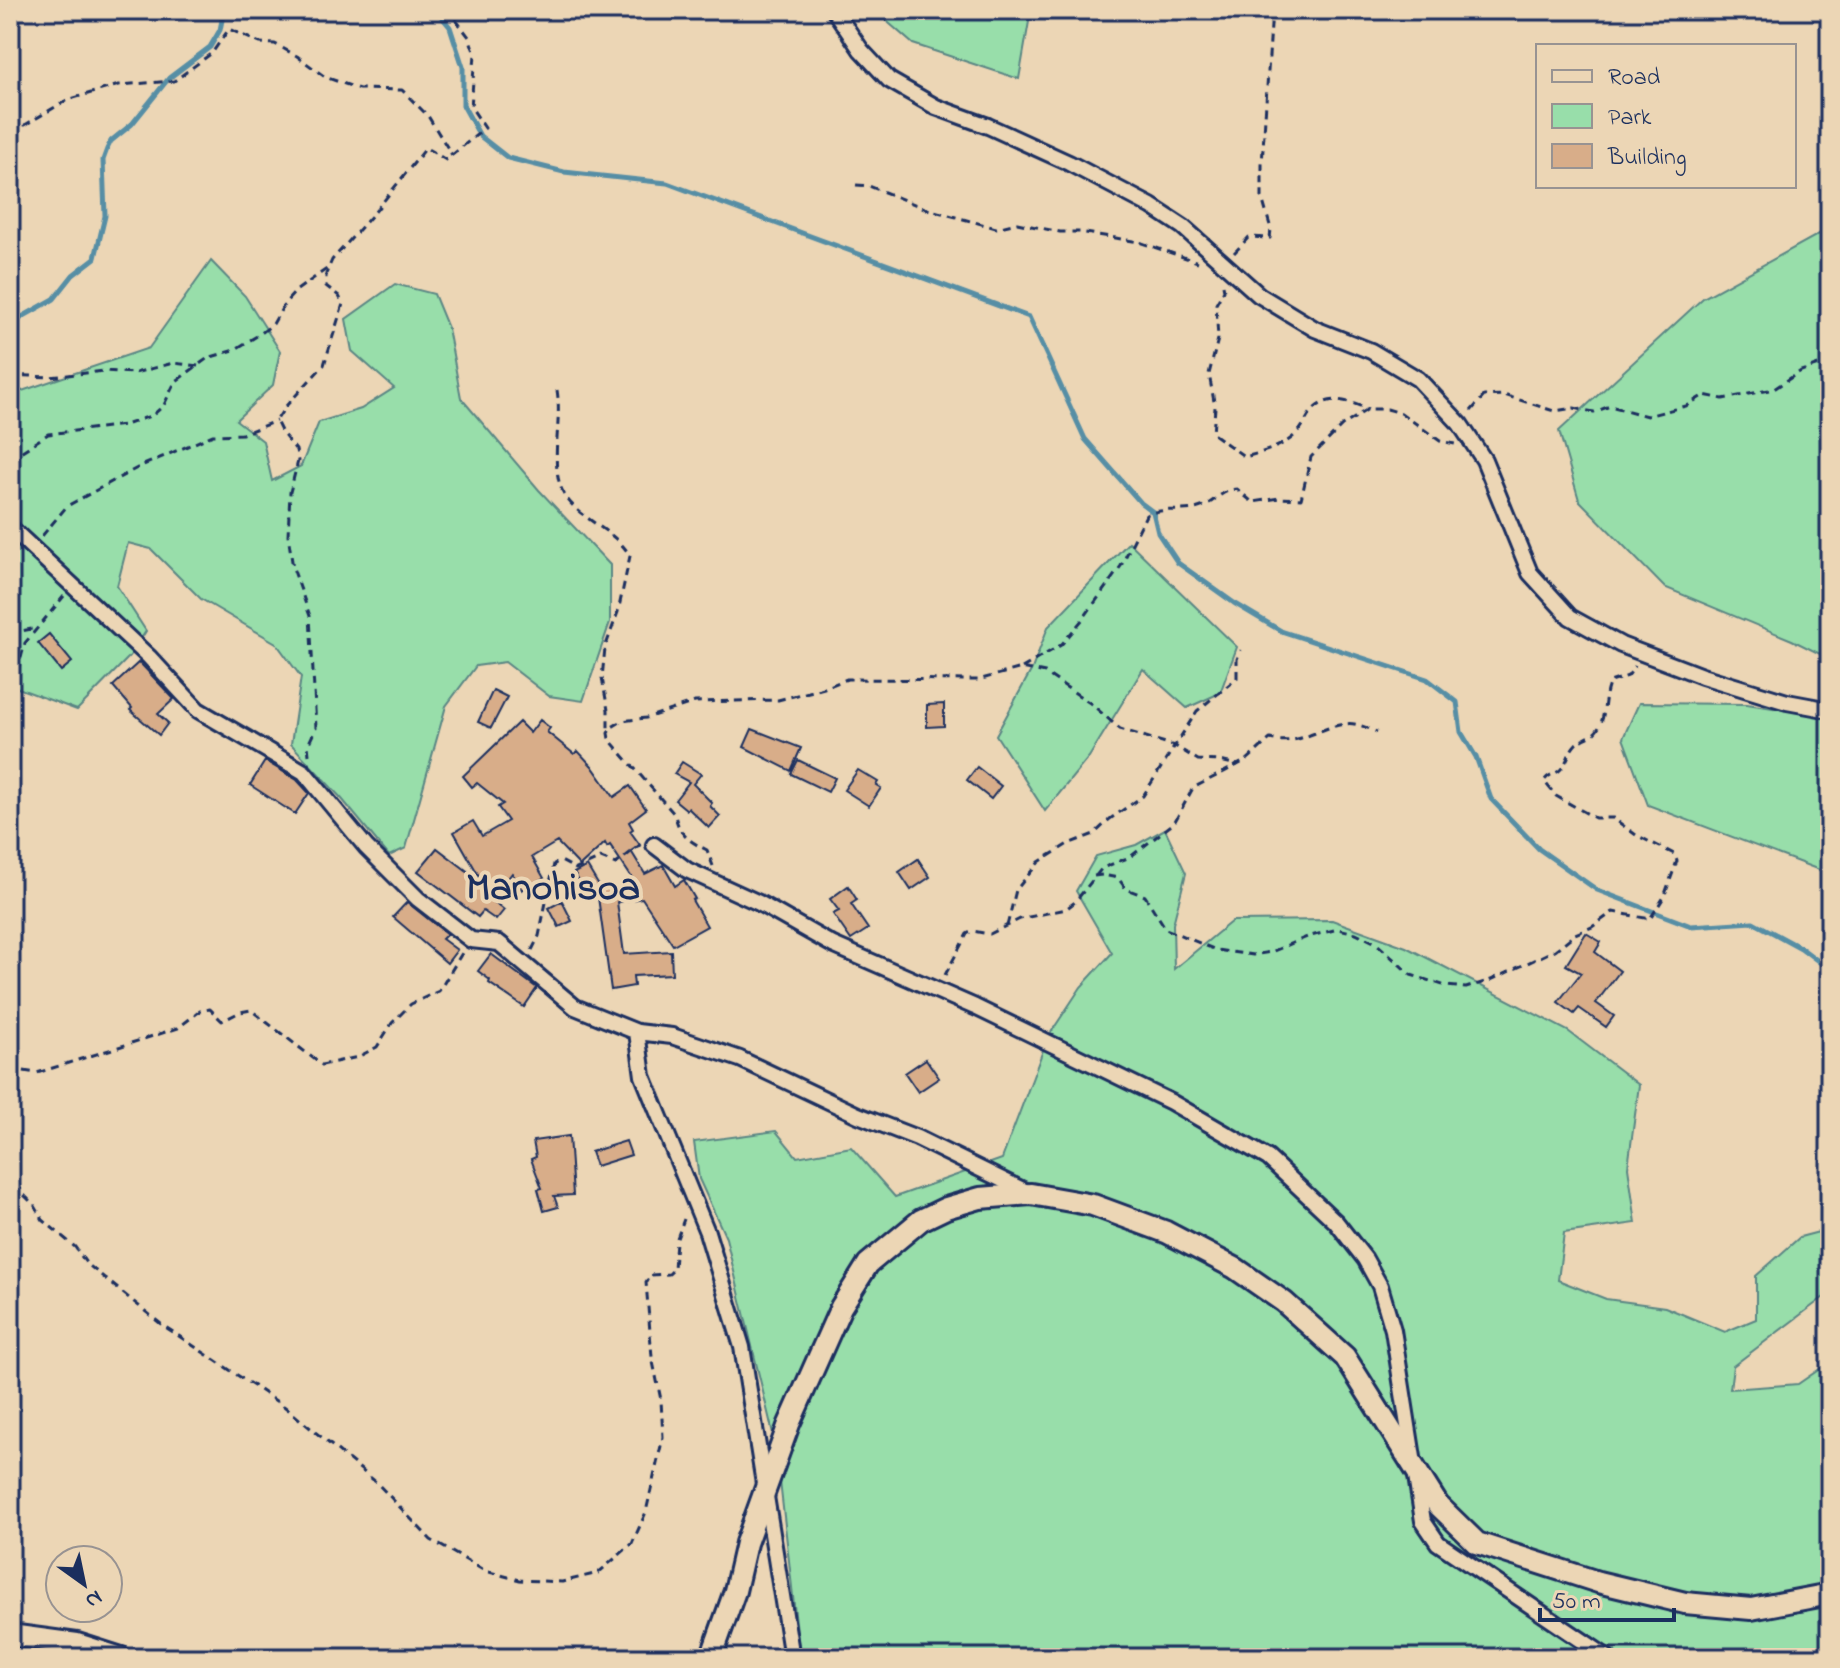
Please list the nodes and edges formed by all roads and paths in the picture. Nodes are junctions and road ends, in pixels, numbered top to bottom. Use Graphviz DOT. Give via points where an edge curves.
graph roads {
  1 [pos="452,10"];
  2 [pos="834,10"];
  3 [pos="1272,10"];
  4 [pos="10,122"];
  5 [pos="452,155"];
  6 [pos="856,185"];
  7 [pos="1204,264"];
  8 [pos="1225,266"];
  9 [pos="328,268"];
  10 [pos="1830,361"];
  11 [pos="199,366"];
  12 [pos="10,375"];
  13 [pos="557,390"];
  14 [pos="1368,409"];
  15 [pos="276,421"];
  16 [pos="1460,424"];
  17 [pos="1469,437"];
  18 [pos="10,459"];
  19 [pos="10,527"];
  20 [pos="34,550"];
  21 [pos="72,587"];
  22 [pos="37,628"];
  23 [pos="10,633"];
  24 [pos="1241,650"];
  25 [pos="1639,652"];
  26 [pos="1022,668"];
  27 [pos="10,699"];
  28 [pos="1830,710"];
  29 [pos="1377,732"];
  30 [pos="608,733"];
  31 [pos="1175,746"];
  32 [pos="309,757"];
  33 [pos="1238,765"];
  34 [pos="654,845"];
  35 [pos="1094,876"];
  36 [pos="710,880"];
  37 [pos="1007,926"];
  38 [pos="471,940"];
  39 [pos="526,965"];
  40 [pos="939,990"];
  41 [pos="637,1032"];
  42 [pos="10,1069"];
  43 [pos="10,1171"];
  44 [pos="1031,1194"];
  45 [pos="695,1203"];
  46 [pos="1413,1467"];
  47 [pos="765,1490"];
  48 [pos="1830,1594"];
  49 [pos="10,1635"];
  50 [pos="121,1658"];
  51 [pos="711,1658"];
  52 [pos="792,1658"];
  53 [pos="1608,1658"];
  1 -- 5 [label="path" via="475,54 471,107 485,128"];
  2 -- 8 [label="street" via="889,80 936,107 1056,157 1137,199 1183,227"];
  3 -- 8 [label="path" via="1262,164 1270,238 1249,237"];
  4 -- 5 [label="path" via="25,125 67,100 119,85 174,81 212,53 229,29 275,44 325,77 359,89 402,90 428,116"];
  5 -- 9 [label="path" via="446,160 426,148"];
  6 -- 7 [label="path" via="996,228 1017,223 1139,242"];
  8 -- 14 [label="path" via="1209,374 1213,434 1245,457 1295,436 1314,409 1332,399"];
  8 -- 16 [label="street" via="1259,295 1315,329 1371,351 1418,379"];
  9 -- 11 [label="path" via="297,290 260,334"];
  9 -- 15 [label="path" via="326,286 343,304 324,365"];
  10 -- 16 [label="path" via="1801,371 1774,389 1723,399 1704,395 1686,406 1647,416 1610,406 1594,412 1554,411 1504,395 1484,396"];
  11 -- 12 [label="path" via="173,363 135,373"];
  11 -- 18 [label="path" via="175,382 153,415 125,425 48,434"];
  13 -- 30 [label="path" via="560,485 590,520 622,542 630,556 605,648 602,678"];
  14 -- 17 [label="path" via="1401,413 1440,441 1455,444"];
  14 -- 26 [label="path" via="1311,457 1301,499 1252,502 1237,489 1227,489 1202,508 1146,515 1121,566 1083,619 1061,645"];
  15 -- 20 [label="path" via="242,434 213,435 119,477 67,506"];
  15 -- 32 [label="path" via="298,461 288,535 310,616 316,728"];
  16 -- 17 [label="street"];
  17 -- 25 [label="street" via="1484,460 1530,573 1570,617"];
  19 -- 20 [label="street"];
  20 -- 21 [label="street"];
  21 -- 22 [label="path"];
  21 -- 38 [label="street" via="198,710 304,772 366,847 418,899"];
  22 -- 23 [label="path"];
  22 -- 27 [label="path" via="25,643"];
  24 -- 31 [label="path" via="1237,678 1197,711"];
  25 -- 28 [label="street" via="1787,702"];
  25 -- 35 [label="path" via="1628,676 1610,682 1602,723 1593,736 1579,741 1559,771 1544,781 1556,796 1595,818 1613,818 1674,854 1677,861 1664,897 1650,919 1613,912 1555,950 1466,988 1411,975 1376,943 1338,929 1253,955 1216,950 1166,929 1145,896 1126,889 1118,878"];
  26 -- 30 [label="path" via="978,680 847,679 778,700 695,702 622,721"];
  26 -- 31 [label="path" via="1045,673 1120,729"];
  29 -- 33 [label="path" via="1343,724 1299,740 1270,739"];
  30 -- 36 [label="path" via="675,815 685,839 707,850 713,869"];
  31 -- 33 [label="path" via="1198,760"];
  31 -- 37 [label="path" via="1143,796 1094,834 1039,862 1016,890"];
  33 -- 35 [label="path" via="1193,788 1174,823 1130,857"];
  34 -- 36 [label="street"];
  34 -- 39 [label="path" via="645,841 616,864 601,858 576,869 561,861 554,864 539,936"];
  35 -- 37 [label="path" via="1066,909"];
  36 -- 40 [label="street" via="833,945"];
  37 -- 40 [label="path" via="990,934 967,934"];
  38 -- 39 [label="street" via="499,943"];
  38 -- 42 [label="path" via="439,991 411,1004 377,1047 358,1057 322,1065 251,1010 222,1021 210,1009 178,1028 37,1073"];
  39 -- 41 [label="street" via="575,1007"];
  40 -- 46 [label="street" via="1171,1102 1268,1158 1336,1222 1380,1286 1393,1330"];
  41 -- 44 [label="street" via="672,1036 740,1059"];
  41 -- 45 [label="street" via="643,1076"];
  43 -- 45 [label="path" via="43,1220 86,1263 161,1324 285,1407 377,1483 431,1540 485,1571 562,1582 598,1573 632,1544 646,1512 663,1437 646,1282 650,1275 674,1269 676,1241"];
  44 -- 46 [label="street" via="1093,1205 1166,1232 1272,1294 1345,1357"];
  44 -- 47 [label="street" via="980,1198 946,1208 911,1228 868,1264 841,1307"];
  45 -- 47 [label="street" via="742,1347"];
  46 -- 48 [label="street" via="1438,1505 1477,1543 1598,1582 1685,1603 1751,1609"];
  46 -- 53 [label="street" via="1423,1521 1438,1543"];
  47 -- 51 [label="street"];
  47 -- 52 [label="street"];
  49 -- 50 [label="street" via="77,1644"];
}
